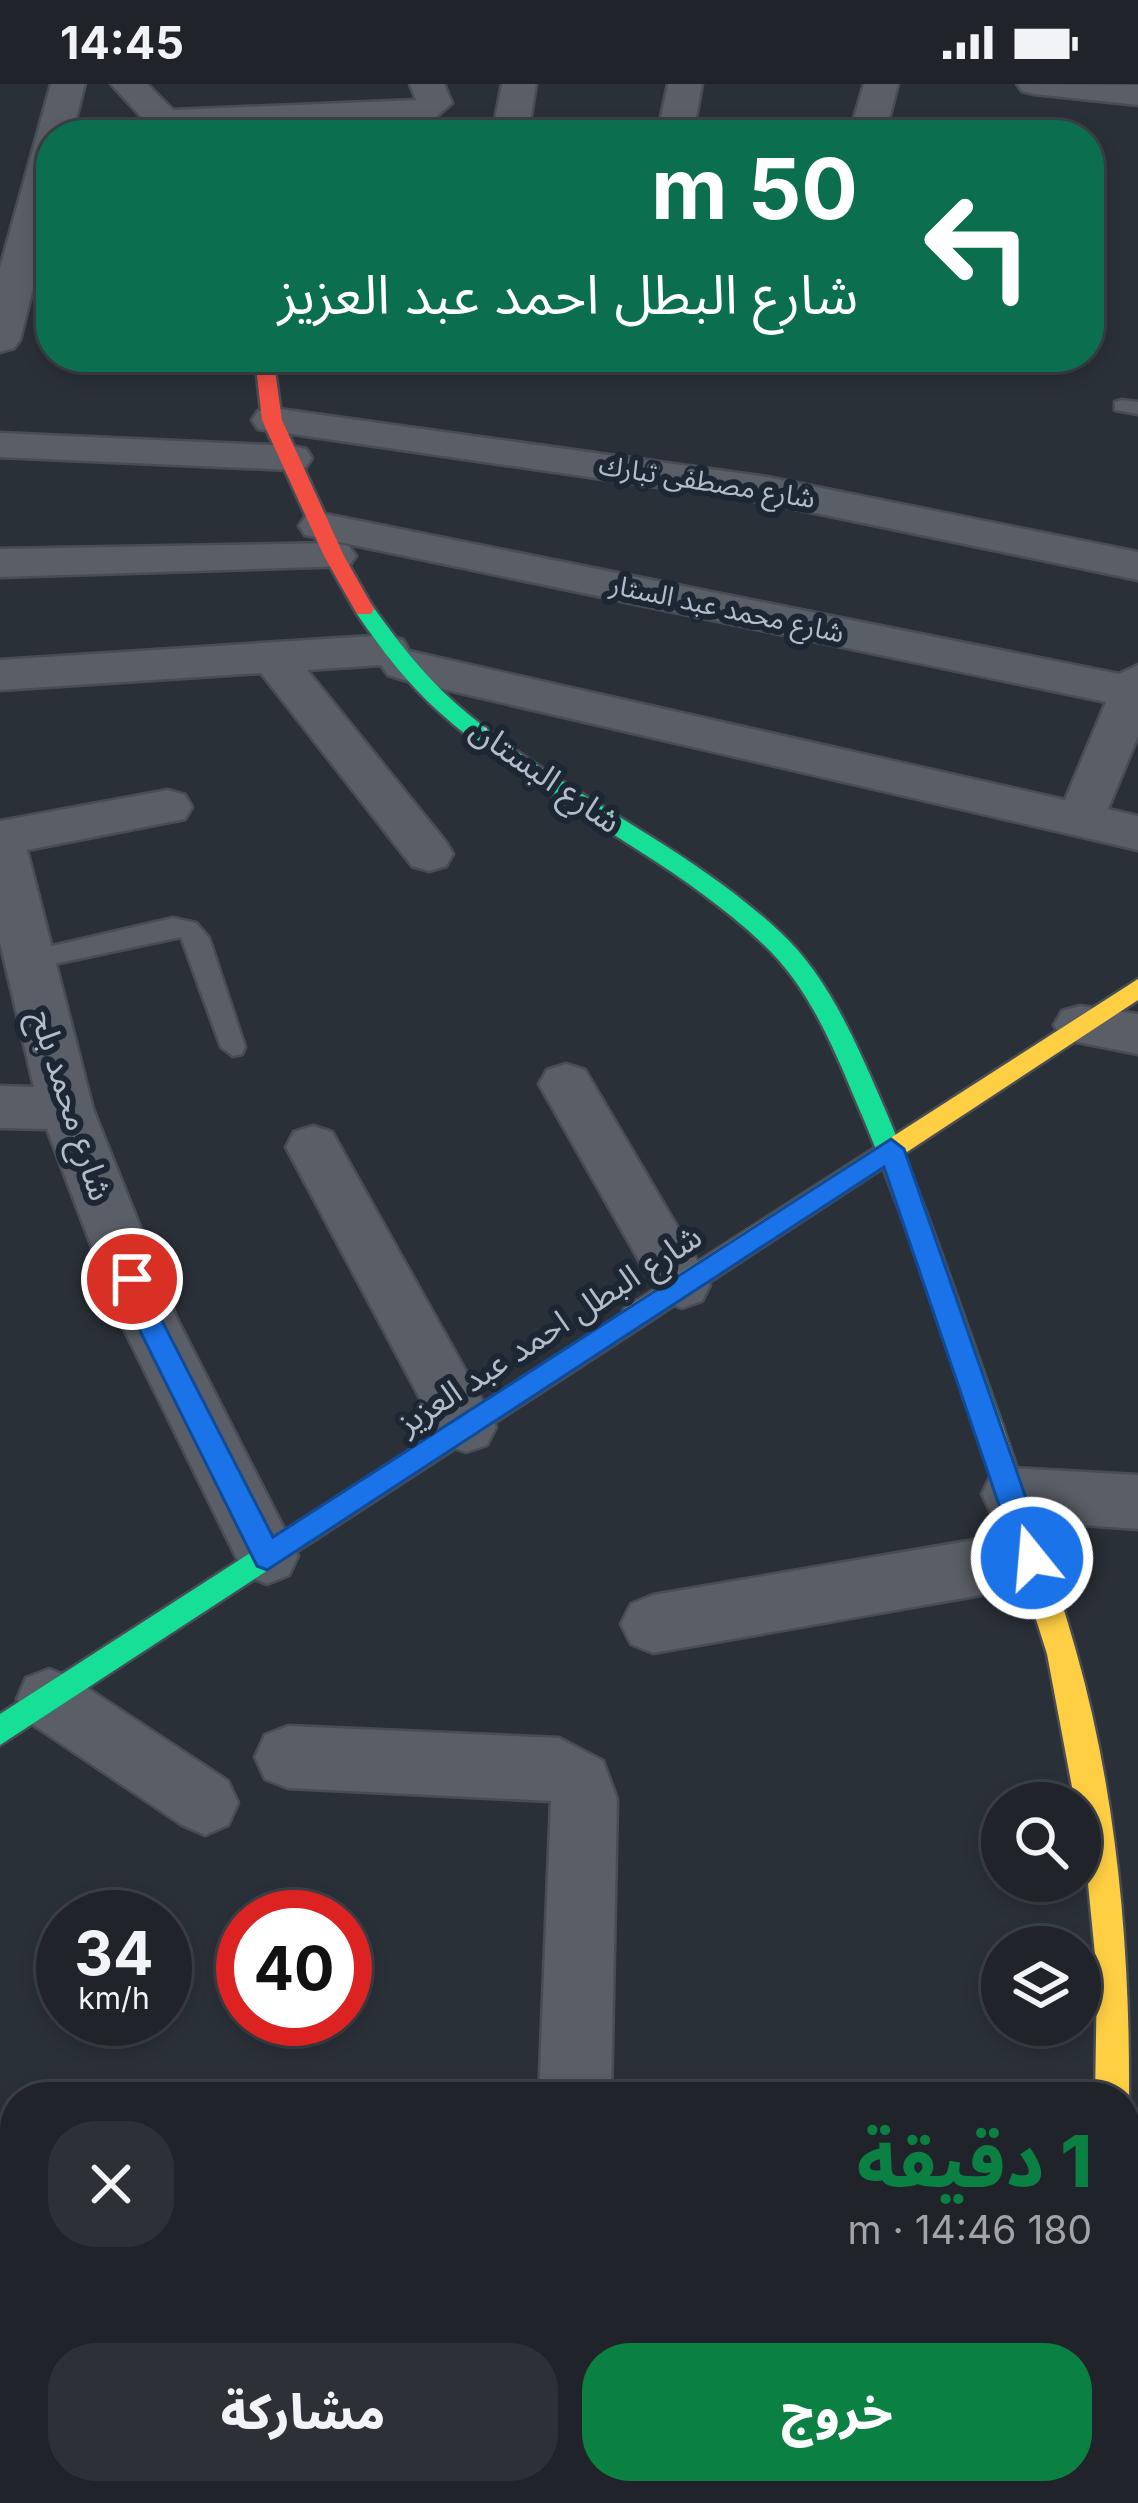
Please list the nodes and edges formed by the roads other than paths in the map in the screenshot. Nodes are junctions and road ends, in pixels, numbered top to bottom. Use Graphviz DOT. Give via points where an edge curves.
graph roads {
  1 [pos="68,84"];
  2 [pos="128,84"];
  3 [pos="427,84"];
  4 [pos="519,84"];
  5 [pos="685,84"];
  6 [pos="881,84"];
  7 [pos="1034,84"];
  8 [pos="1138,95"];
  9 [pos="58,120"];
  10 [pos="165,120"];
  11 [pos="285,120"];
  12 [pos="513,120"];
  13 [pos="678,120"];
  14 [pos="871,120"];
  15 [pos="36,204"];
  16 [pos="36,313"];
  17 [pos="5,323"];
  18 [pos="266,372"];
  19 [pos="272,420"];
  20 [pos="0,446"];
  21 [pos="291,458"];
  22 [pos="327,541"];
  23 [pos="0,562"];
  24 [pos="1138,566"];
  25 [pos="396,657"];
  26 [pos="273,658"];
  27 [pos="0,675"];
  28 [pos="1136,686"];
  29 [pos="168,807"];
  30 [pos="1080,820"];
  31 [pos="1138,833"];
  32 [pos="0,838"];
  33 [pos="429,854"];
  34 [pos="26,961"];
  35 [pos="1138,988"];
  36 [pos="1080,1025"];
  37 [pos="1138,1034"];
  38 [pos="233,1047"];
  39 [pos="566,1084"];
  40 [pos="0,1107"];
  41 [pos="66,1109"];
  42 [pos="313,1147"];
  43 [pos="891,1149"];
  44 [pos="682,1286"];
  45 [pos="466,1427"];
  46 [pos="1012,1495"];
  47 [pos="1138,1502"];
  48 [pos="267,1556"];
  49 [pos="1032,1558"];
  50 [pos="652,1624"];
  51 [pos="24,1715"];
  52 [pos="288,1756"];
  53 [pos="205,1803"];
  54 [pos="1125,1981"];
  55 [pos="575,2082"];
  56 [pos="1114,2082"];
  1 -- 9 [label="street"];
  2 -- 10 [label="street"];
  3 -- 11 [label="street" via="435,103 424,110"];
  4 -- 12 [label="street"];
  5 -- 13 [label="street"];
  6 -- 14 [label="street"];
  7 -- 8 [label="street"];
  15 -- 17 [label="street"];
  16 -- 17 [label="street"];
  18 -- 19 [label="street, شارع البستان"];
  19 -- 21 [label="street, شارع البستان"];
  19 -- 24 [label="street, شارع مصطفى تبارك" via="767,490"];
  20 -- 21 [label="street"];
  21 -- 22 [label="street, شارع البستان"];
  22 -- 23 [label="street, شارع محمد عبد الستار"];
  22 -- 25 [label="street, شارع البستان"];
  22 -- 28 [label="street, شارع محمد عبد الستار"];
  25 -- 26 [label="street"];
  25 -- 30 [label="street"];
  25 -- 43 [label="street, شارع البستان" via="468,722 590,811 700,876 776,940 825,1004"];
  26 -- 27 [label="street"];
  26 -- 33 [label="street"];
  28 -- 30 [label="street"];
  29 -- 32 [label="street"];
  30 -- 31 [label="street"];
  32 -- 34 [label="street, شارع محمد بلح"];
  34 -- 38 [label="lane" via="188,929"];
  34 -- 41 [label="street, شارع محمد بلح"];
  35 -- 36 [label="street, شارع البطل احمد عبد العزيز"];
  36 -- 37 [label="street"];
  36 -- 43 [label="street, شارع البطل احمد عبد العزيز"];
  39 -- 44 [label="street"];
  40 -- 41 [label="street"];
  41 -- 48 [label="street, شارع محمد بلح" via="149,1321"];
  42 -- 45 [label="street"];
  43 -- 44 [label="street, شارع البطل احمد عبد العزيز"];
  43 -- 46 [label="street, شارع البستان"];
  44 -- 45 [label="street, شارع البطل احمد عبد العزيز"];
  45 -- 48 [label="street, شارع البطل احمد عبد العزيز"];
  46 -- 47 [label="street"];
  46 -- 49 [label="street, شارع البستان"];
  48 -- 51 [label="street, شارع البطل احمد عبد العزيز"];
  49 -- 50 [label="street"];
  49 -- 54 [label="street, شارع البستان" via="1061,1654"];
  51 -- 53 [label="street"];
  52 -- 55 [label="street" via="559,1769 580,1783"];
  54 -- 56 [label="street, شارع البستان"];
}
